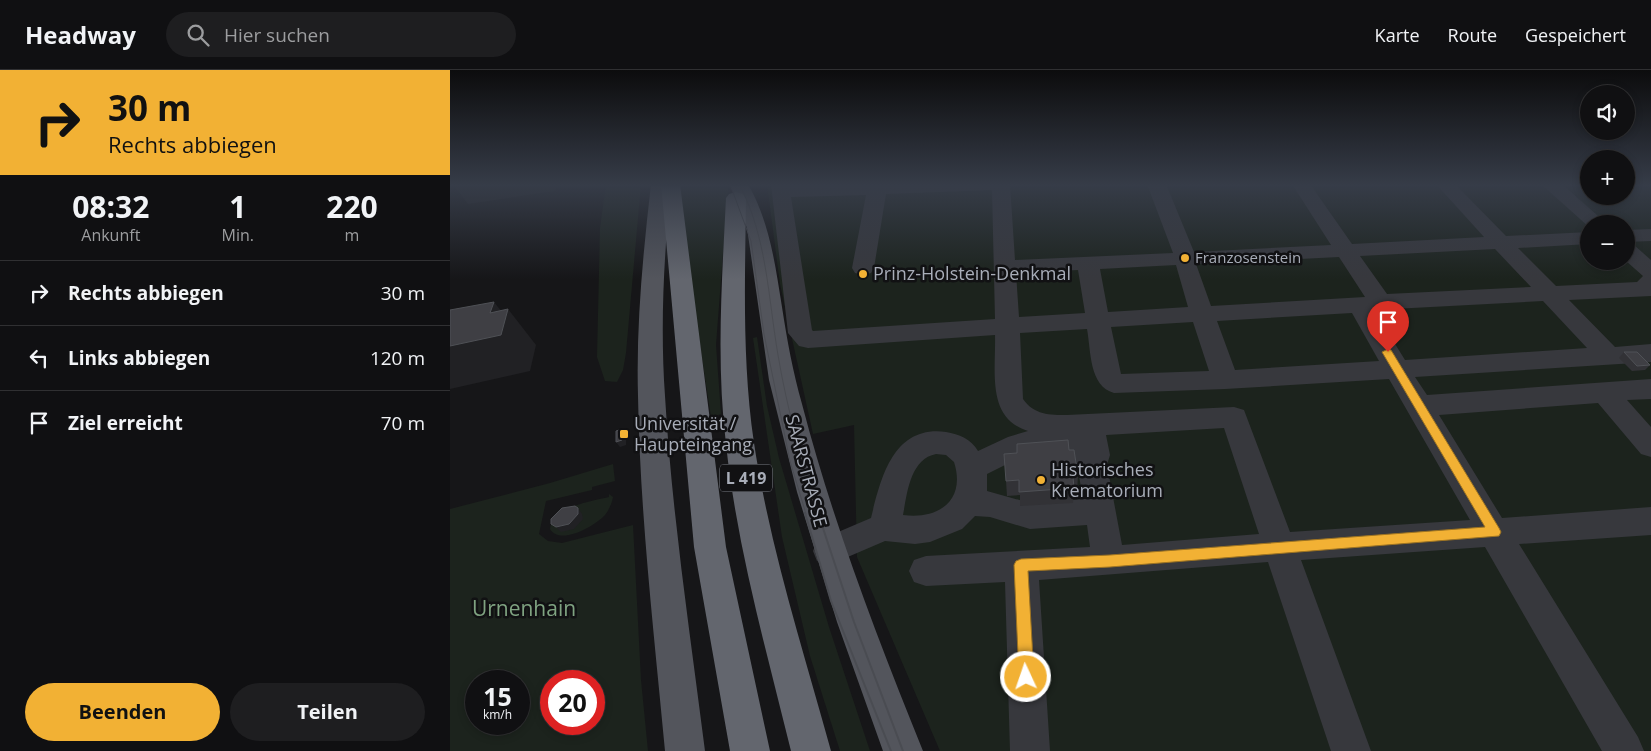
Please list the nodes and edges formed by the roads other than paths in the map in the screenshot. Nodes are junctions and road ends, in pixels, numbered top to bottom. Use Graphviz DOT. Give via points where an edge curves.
graph roads {
  1 [pos="658,216"];
  2 [pos="674,216"];
  3 [pos="736,216"];
  4 [pos="754,216"];
  5 [pos="784,216"];
  6 [pos="873,216"];
  7 [pos="1002,216"];
  8 [pos="1168,216"];
  9 [pos="1323,216"];
  10 [pos="1476,216"];
  11 [pos="1651,235"];
  12 [pos="1635,236"];
  13 [pos="1580,238"];
  14 [pos="1501,242"];
  15 [pos="1346,251"];
  16 [pos="1185,259"];
  17 [pos="1635,262"];
  18 [pos="1088,263"];
  19 [pos="1006,267"];
  20 [pos="863,268"];
  21 [pos="1651,283"];
  22 [pos="1550,294"];
  23 [pos="1370,304"];
  24 [pos="1202,314"];
  25 [pos="1098,320"];
  26 [pos="1007,326"];
  27 [pos="1651,352"];
  28 [pos="1608,355"];
  29 [pos="1397,368"];
  30 [pos="1225,380"];
  31 [pos="1651,389"];
  32 [pos="1604,392"];
  33 [pos="1419,406"];
  34 [pos="1090,425"];
  35 [pos="1651,446"];
  36 [pos="1092,465"];
  37 [pos="971,468"];
  38 [pos="969,502"];
  39 [pos="1100,511"];
  40 [pos="1651,521"];
  41 [pos="885,527"];
  42 [pos="1495,532"];
  43 [pos="1280,547"];
  44 [pos="829,551"];
  45 [pos="1110,561"];
  46 [pos="1021,565"];
  47 [pos="926,571"];
  48 [pos="684,751"];
  49 [pos="750,751"];
  50 [pos="811,751"];
  51 [pos="903,751"];
  52 [pos="1030,751"];
  53 [pos="1351,751"];
  54 [pos="1624,751"];
  1 -- 48 [label="main road" via="653,260 651,395 661,539"];
  2 -- 49 [label="highway, L 419" via="710,547"];
  3 -- 50 [label="highway, SAARSTRASSE / L 419" via="733,361 740,444 771,597"];
  4 -- 44 [label="main road, SAARSTRASSE" via="786,393"];
  5 -- 26 [label="lane" via="800,333 808,340"];
  6 -- 20 [label="lane"];
  7 -- 19 [label="lane"];
  8 -- 16 [label="lane"];
  9 -- 15 [label="lane"];
  10 -- 14 [label="lane"];
  11 -- 12 [label="lane"];
  13 -- 14 [label="lane"];
  14 -- 15 [label="lane"];
  14 -- 22 [label="lane"];
  15 -- 16 [label="lane"];
  15 -- 23 [label="lane"];
  16 -- 18 [label="lane"];
  16 -- 24 [label="lane"];
  17 -- 21 [label="lane"];
  18 -- 19 [label="lane"];
  18 -- 25 [label="lane"];
  19 -- 26 [label="lane"];
  21 -- 22 [label="lane"];
  22 -- 23 [label="lane"];
  22 -- 28 [label="lane"];
  23 -- 24 [label="lane"];
  23 -- 29 [label="lane"];
  24 -- 25 [label="lane"];
  24 -- 30 [label="lane"];
  25 -- 26 [label="lane"];
  25 -- 30 [label="lane" via="1108,377 1114,384"];
  26 -- 34 [label="lane" via="1010,401 1020,416 1038,424"];
  27 -- 28 [label="lane"];
  28 -- 29 [label="lane"];
  29 -- 30 [label="lane"];
  29 -- 33 [label="lane"];
  31 -- 32 [label="lane"];
  32 -- 33 [label="lane"];
  32 -- 35 [label="lane"];
  33 -- 42 [label="lane"];
  34 -- 36 [label="lane" via="1095,455"];
  34 -- 43 [label="lane" via="1234,417"];
  36 -- 37 [label="lane" via="1067,444 1040,440 1016,445"];
  36 -- 39 [label="lane"];
  37 -- 38 [label="lane"];
  37 -- 41 [label="lane" via="968,458 954,445 934,442 918,448 899,471"];
  38 -- 39 [label="lane" via="990,504 1030,516"];
  38 -- 41 [label="lane" via="956,516 932,528 902,530"];
  39 -- 45 [label="lane"];
  40 -- 42 [label="lane"];
  41 -- 44 [label="lane"];
  42 -- 43 [label="lane"];
  42 -- 54 [label="lane"];
  43 -- 45 [label="lane"];
  43 -- 53 [label="lane"];
  44 -- 51 [label="main road, SAARSTRASSE"];
  45 -- 46 [label="lane"];
  46 -- 47 [label="lane"];
  46 -- 52 [label="lane"];
}
